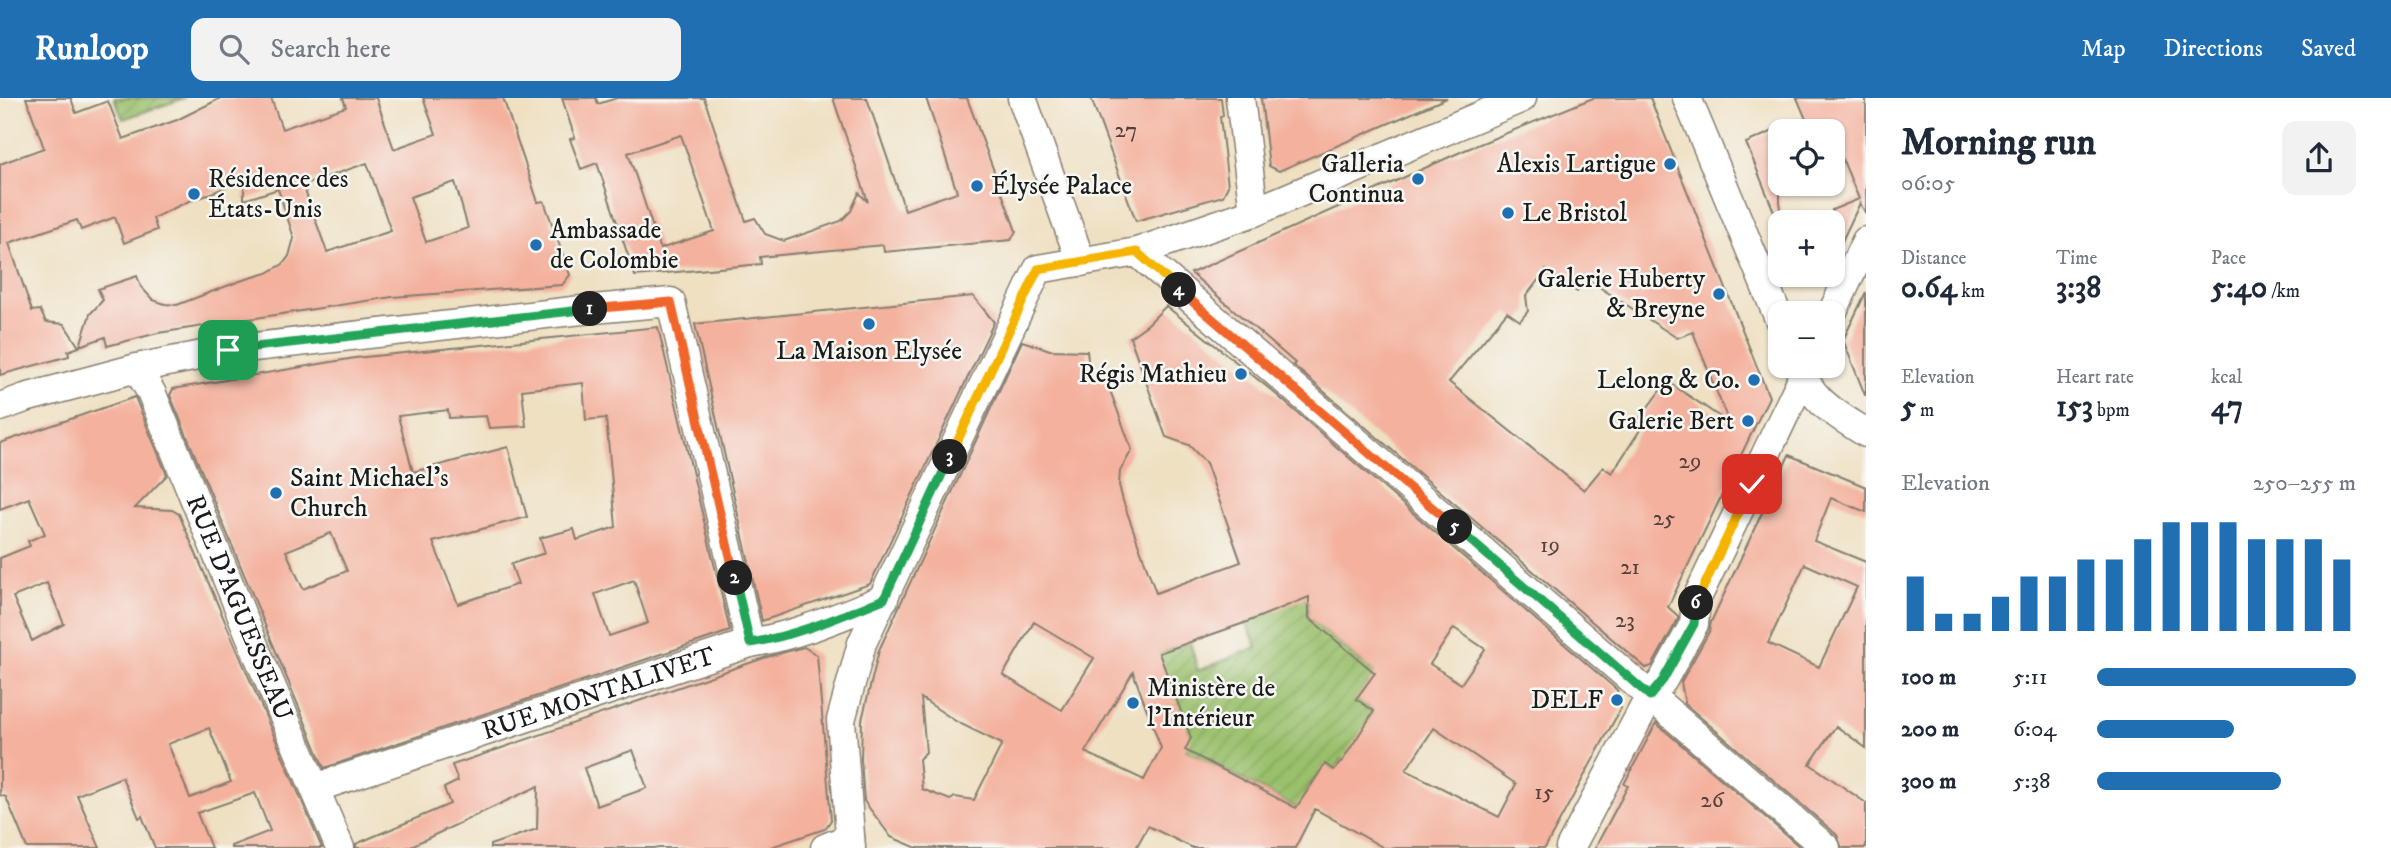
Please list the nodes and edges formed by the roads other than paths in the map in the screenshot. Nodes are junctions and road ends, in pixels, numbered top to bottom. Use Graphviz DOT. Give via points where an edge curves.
graph roads {
  1 [pos="1022,98"];
  2 [pos="1240,98"];
  3 [pos="1522,98"];
  4 [pos="1687,98"];
  5 [pos="1254,212"];
  6 [pos="1866,241"];
  7 [pos="1137,252"];
  8 [pos="1081,261"];
  9 [pos="1772,301"];
  10 [pos="1838,301"];
  11 [pos="137,368"];
  12 [pos="1799,378"];
  13 [pos="1808,378"];
  14 [pos="0,407"];
  15 [pos="1866,433"];
  16 [pos="884,599"];
  17 [pos="750,643"];
  18 [pos="1650,696"];
  19 [pos="315,788"];
  20 [pos="850,846"];
  21 [pos="340,848"];
  22 [pos="1570,848"];
  23 [pos="1826,848"];
  1 -- 8 [label="street"];
  2 -- 5 [label="street"];
  3 -- 5 [label="street"];
  4 -- 9 [label="street"];
  5 -- 7 [label="street"];
  6 -- 10 [label="street"];
  7 -- 8 [label="street"];
  7 -- 18 [label="street"];
  8 -- 16 [label="street" via="1038,269"];
  11 -- 14 [label="street"];
  11 -- 17 [label="street" via="228,350 671,302"];
  11 -- 19 [label="street, RUE D'AGUESSEAU" via="152,394"];
  12 -- 18 [label="street" via="1696,600 1694,624"];
  13 -- 15 [label="street" via="1822,404"];
  16 -- 17 [label="street, RUE MONTALIVET"];
  16 -- 20 [label="street" via="862,643 841,720"];
  17 -- 19 [label="street, RUE MONTALIVET"];
  18 -- 22 [label="street"];
  18 -- 23 [label="street"];
  19 -- 21 [label="street, RUE D'AGUESSEAU"];
}
